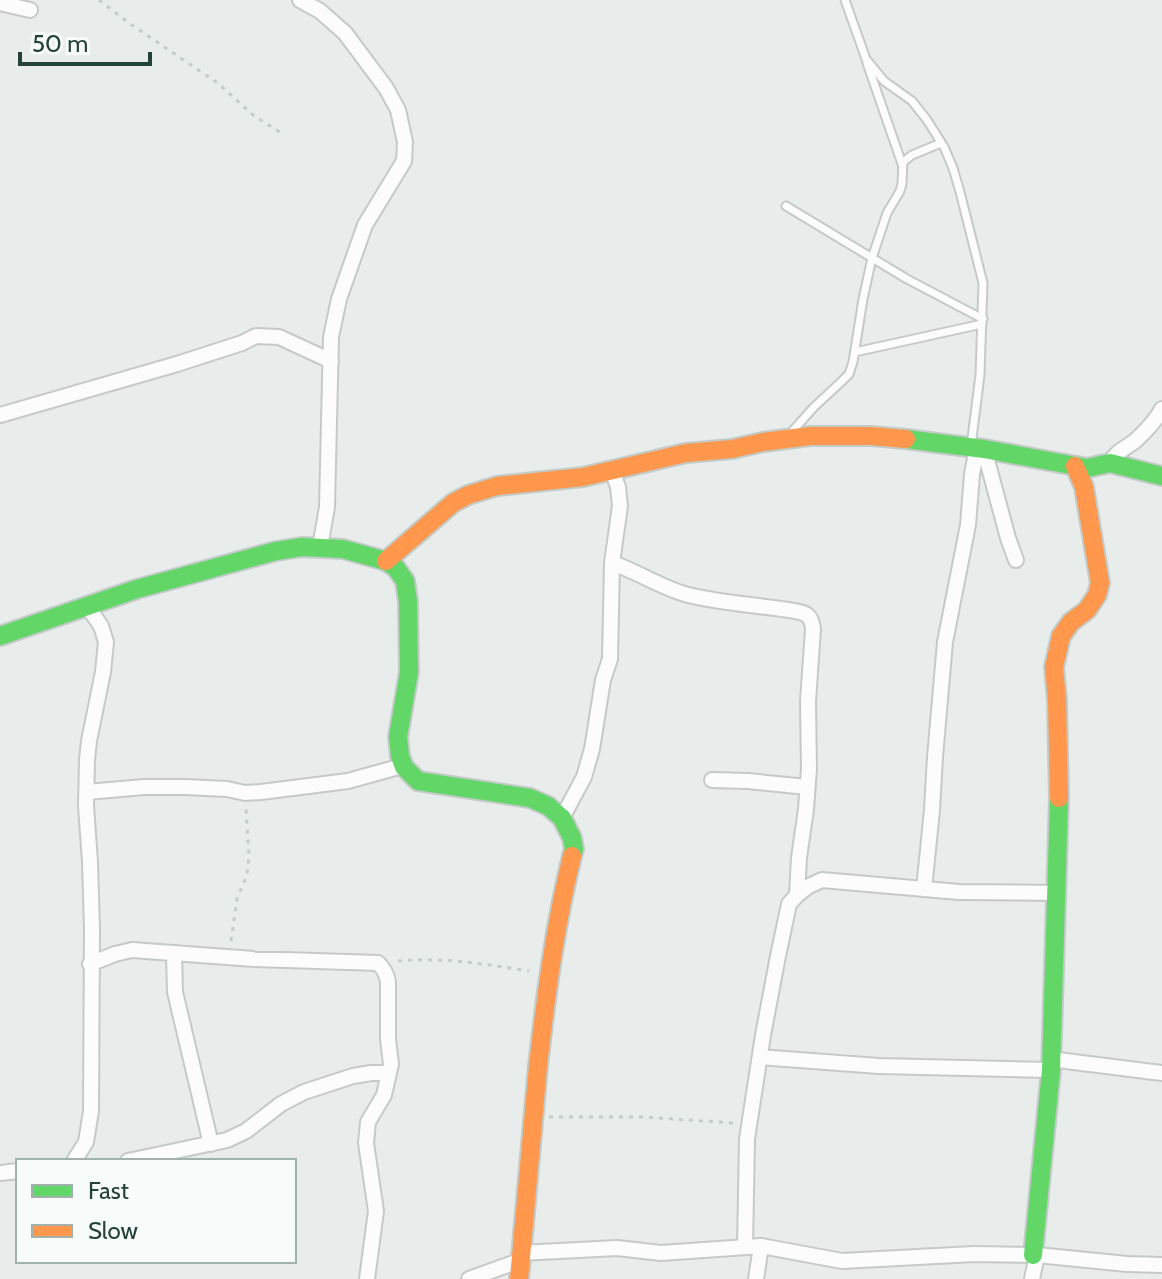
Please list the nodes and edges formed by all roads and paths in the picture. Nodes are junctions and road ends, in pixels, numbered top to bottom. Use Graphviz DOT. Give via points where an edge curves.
graph roads {
  1 [pos="99,0"];
  2 [pos="300,0"];
  3 [pos="845,0"];
  4 [pos="0,3"];
  5 [pos="321,5"];
  6 [pos="30,10"];
  7 [pos="865,59"];
  8 [pos="281,133"];
  9 [pos="941,143"];
  10 [pos="903,166"];
  11 [pos="786,206"];
  12 [pos="872,258"];
  13 [pos="982,321"];
  14 [pos="855,352"];
  15 [pos="331,361"];
  16 [pos="1162,409"];
  17 [pos="0,415"];
  18 [pos="786,439"];
  19 [pos="977,448"];
  20 [pos="1110,463"];
  21 [pos="1075,466"];
  22 [pos="612,470"];
  23 [pos="1162,476"];
  24 [pos="320,547"];
  25 [pos="1016,560"];
  26 [pos="386,561"];
  27 [pos="612,563"];
  28 [pos="88,607"];
  29 [pos="0,636"];
  30 [pos="402,766"];
  31 [pos="712,780"];
  32 [pos="807,787"];
  33 [pos="87,792"];
  34 [pos="245,793"];
  35 [pos="562,818"];
  36 [pos="924,889"];
  37 [pos="1057,893"];
  38 [pos="797,895"];
  39 [pos="174,953"];
  40 [pos="230,957"];
  41 [pos="378,963"];
  42 [pos="90,964"];
  43 [pos="548,976"];
  44 [pos="760,1057"];
  45 [pos="1050,1064"];
  46 [pos="388,1073"];
  47 [pos="1162,1073"];
  48 [pos="532,1116"];
  49 [pos="749,1124"];
  50 [pos="211,1144"];
  51 [pos="78,1159"];
  52 [pos="138,1159"];
  53 [pos="761,1246"];
  54 [pos="745,1247"];
  55 [pos="1035,1255"];
  56 [pos="519,1264"];
  57 [pos="1160,1266"];
  58 [pos="367,1279"];
  59 [pos="469,1279"];
  60 [pos="756,1279"];
  61 [pos="1032,1279"];
  62 [pos="1145,1279"];
  1 -- 8 [label="path"];
  2 -- 5 [label="street"];
  3 -- 7 [label="lane"];
  4 -- 6 [label="street"];
  5 -- 15 [label="street" via="386,88 398,110 405,142 404,161 365,225 353,257 339,299"];
  7 -- 9 [label="lane" via="912,101"];
  7 -- 10 [label="lane"];
  9 -- 10 [label="lane" via="905,159"];
  9 -- 13 [label="lane" via="973,237 983,283"];
  10 -- 12 [label="lane" via="900,191"];
  11 -- 12 [label="lane"];
  12 -- 13 [label="lane"];
  12 -- 14 [label="lane"];
  13 -- 14 [label="lane"];
  13 -- 19 [label="lane"];
  14 -- 18 [label="lane" via="849,374"];
  15 -- 17 [label="street" via="279,337 256,336"];
  15 -- 24 [label="street" via="327,507"];
  16 -- 20 [label="street"];
  18 -- 19 [label="street" via="871,436"];
  18 -- 22 [label="street"];
  19 -- 21 [label="street"];
  19 -- 25 [label="street"];
  19 -- 36 [label="street" via="945,642"];
  20 -- 21 [label="street"];
  20 -- 23 [label="street"];
  21 -- 37 [label="street" via="1084,487 1100,583 1087,610 1061,636 1054,667"];
  22 -- 26 [label="street" via="468,495"];
  22 -- 27 [label="street" via="620,506"];
  24 -- 26 [label="street"];
  24 -- 28 [label="street" via="276,551"];
  26 -- 30 [label="street" via="405,581 408,601 409,672 398,737"];
  27 -- 32 [label="street" via="689,595 805,613 812,620"];
  27 -- 35 [label="street" via="610,659 584,777"];
  28 -- 29 [label="street"];
  28 -- 33 [label="street" via="106,642 89,741"];
  30 -- 34 [label="street" via="348,781"];
  30 -- 35 [label="street" via="418,781 530,798"];
  31 -- 32 [label="street"];
  32 -- 38 [label="street"];
  33 -- 34 [label="street" via="186,787"];
  33 -- 42 [label="street"];
  34 -- 40 [label="path" via="249,856"];
  35 -- 43 [label="street" via="574,849"];
  36 -- 37 [label="street"];
  36 -- 38 [label="street" via="822,880"];
  37 -- 45 [label="street"];
  38 -- 44 [label="street" via="789,904"];
  39 -- 40 [label="street"];
  39 -- 42 [label="street" via="132,950"];
  39 -- 50 [label="street" via="175,992"];
  40 -- 41 [label="street"];
  41 -- 43 [label="path" via="475,961"];
  41 -- 46 [label="street" via="388,982"];
  42 -- 51 [label="street" via="91,1111"];
  43 -- 48 [label="street"];
  44 -- 45 [label="street" via="879,1066"];
  44 -- 49 [label="street"];
  45 -- 47 [label="street"];
  45 -- 55 [label="street"];
  46 -- 50 [label="street" via="353,1076 304,1092 246,1131"];
  46 -- 58 [label="street" via="384,1095 368,1122 376,1211"];
  48 -- 49 [label="path"];
  48 -- 56 [label="street"];
  49 -- 54 [label="street"];
  50 -- 52 [label="street"];
  53 -- 54 [label="street"];
  53 -- 55 [label="street" via="842,1261"];
  53 -- 60 [label="street"];
  54 -- 56 [label="street" via="661,1253 617,1248"];
  55 -- 57 [label="street"];
  55 -- 61 [label="street"];
  56 -- 59 [label="street"];
  57 -- 62 [label="street"];
}
